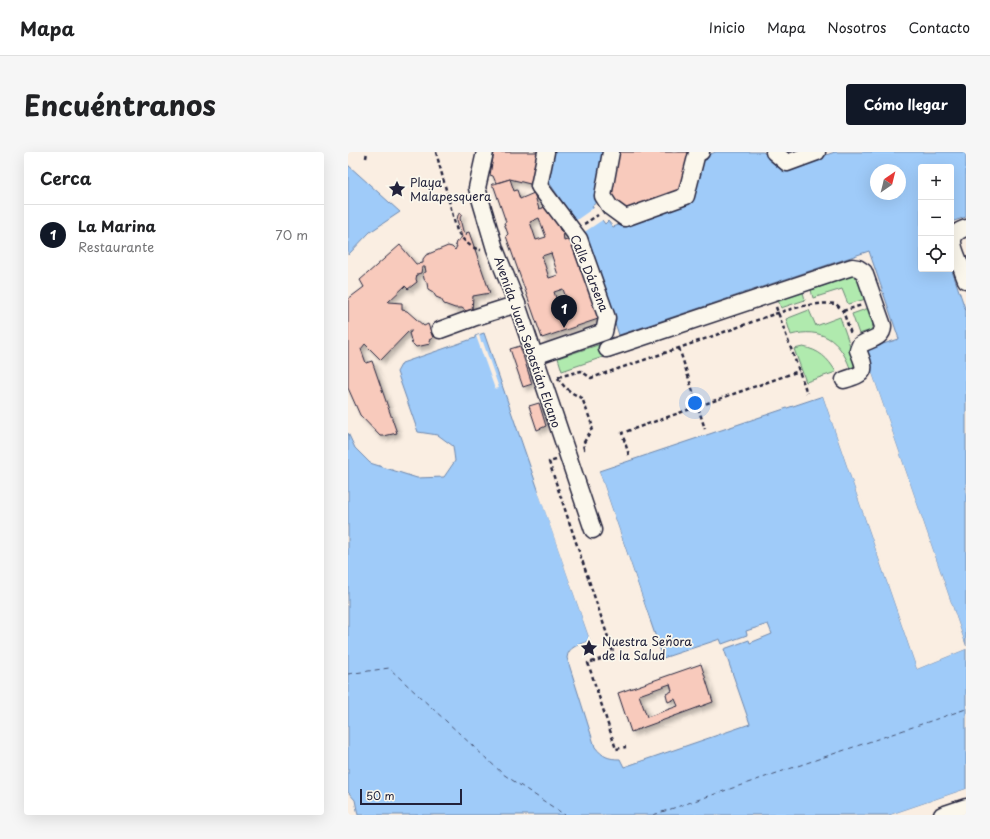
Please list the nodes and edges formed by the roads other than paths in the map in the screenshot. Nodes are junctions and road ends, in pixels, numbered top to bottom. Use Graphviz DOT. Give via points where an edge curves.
graph roads {
  1 [pos="485,152"];
  2 [pos="546,152"];
  3 [pos="611,152"];
  4 [pos="701,152"];
  5 [pos="774,152"];
  6 [pos="817,152"];
  7 [pos="966,228"];
  8 [pos="966,280"];
  9 [pos="517,304"];
  10 [pos="440,330"];
  11 [pos="607,348"];
  12 [pos="535,356"];
  13 [pos="844,380"];
  14 [pos="593,530"];
  15 [pos="966,807"];
  16 [pos="942,815"];
  1 -- 9 [label="street, Avenida Juan Sebastián Elcano" via="477,188 495,249"];
  2 -- 12 [label="street, Calle Dársena" via="539,186 579,239 607,318 604,332"];
  3 -- 4 [label="street" via="603,196 610,207 625,218 686,196 697,153"];
  5 -- 6 [label="street" via="787,163"];
  7 -- 8 [label="street" via="957,232 952,244"];
  9 -- 10 [label="street"];
  9 -- 12 [label="street, Avenida Juan Sebastián Elcano"];
  11 -- 13 [label="street" via="852,267 864,272 883,332 880,336 860,345 858,350 863,372"];
  12 -- 14 [label="street, Avenida Juan Sebastián Elcano"];
  15 -- 16 [label="street"];
}
